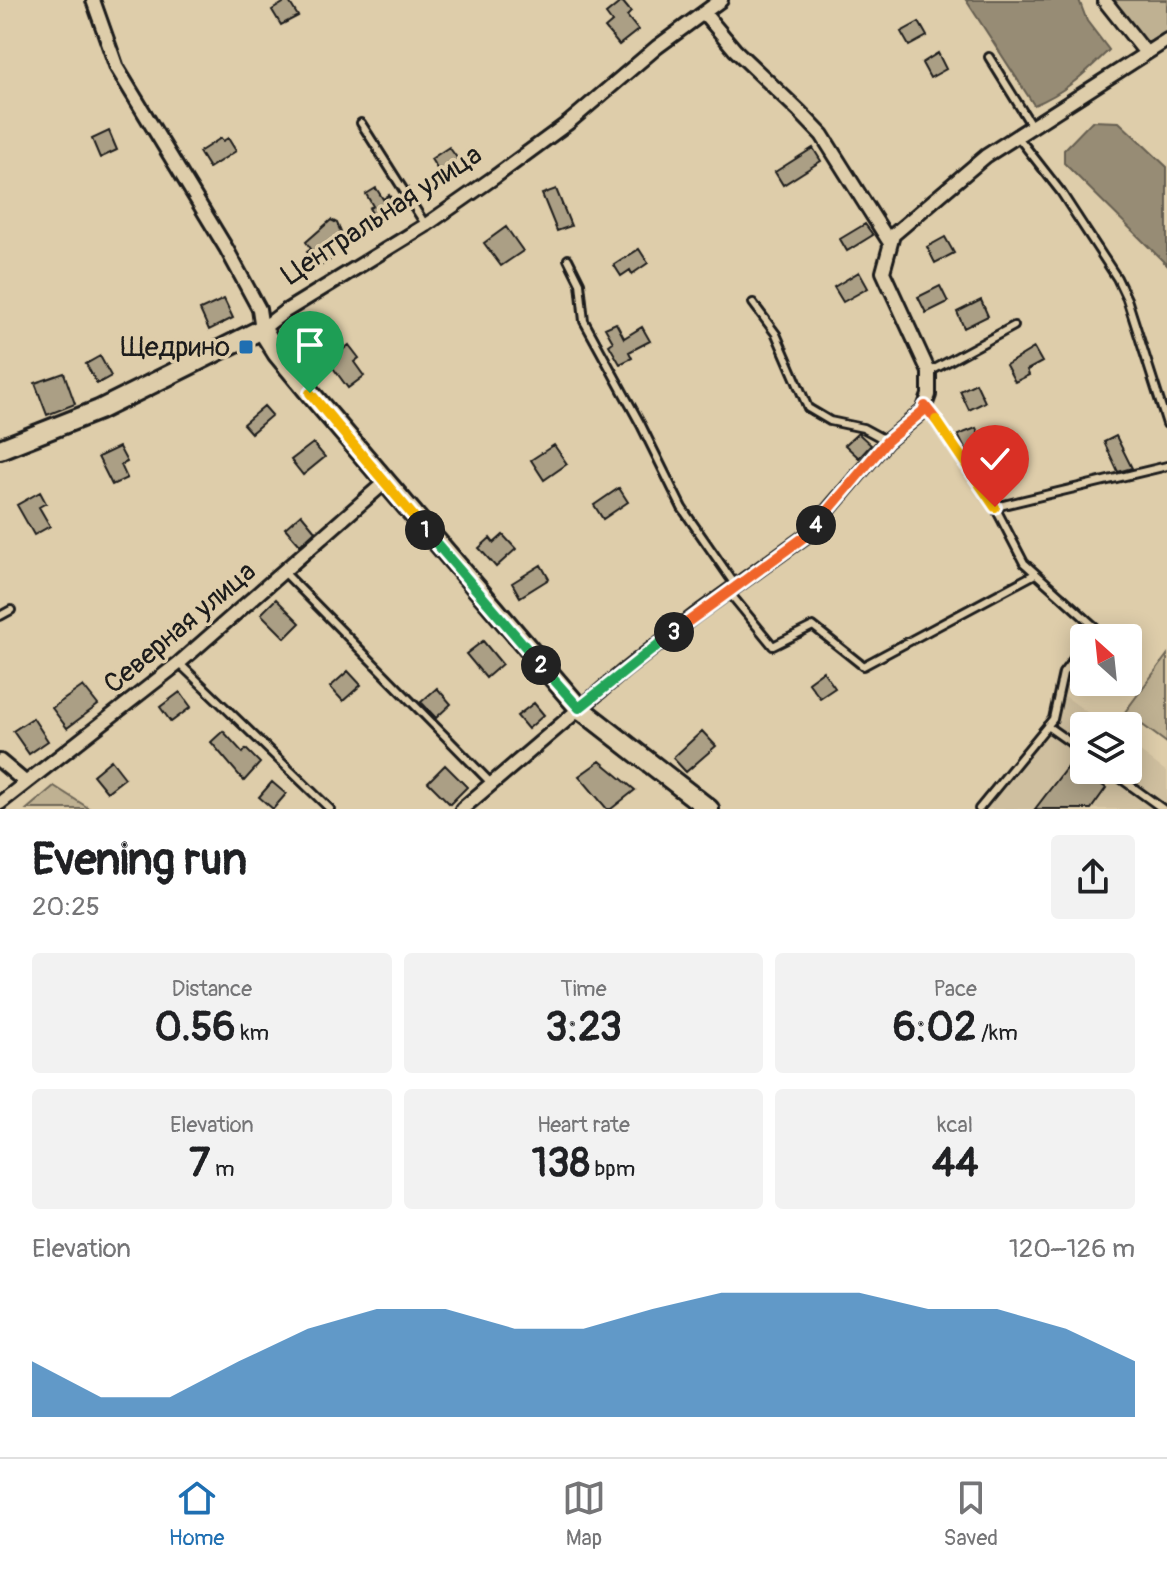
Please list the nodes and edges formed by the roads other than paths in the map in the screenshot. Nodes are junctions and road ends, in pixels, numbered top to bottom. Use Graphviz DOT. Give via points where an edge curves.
graph roads {
  1 [pos="93,0"];
  2 [pos="721,0"];
  3 [pos="1104,0"];
  4 [pos="704,13"];
  5 [pos="1167,40"];
  6 [pos="1146,53"];
  7 [pos="989,57"];
  8 [pos="361,123"];
  9 [pos="1033,128"];
  10 [pos="1018,137"];
  11 [pos="426,225"];
  12 [pos="890,243"];
  13 [pos="568,259"];
  14 [pos="753,303"];
  15 [pos="1014,326"];
  16 [pos="262,329"];
  17 [pos="929,372"];
  18 [pos="925,406"];
  19 [pos="1167,424"];
  20 [pos="887,441"];
  21 [pos="0,449"];
  22 [pos="1167,466"];
  23 [pos="384,483"];
  24 [pos="995,507"];
  25 [pos="284,572"];
  26 [pos="1035,574"];
  27 [pos="732,588"];
  28 [pos="11,610"];
  29 [pos="0,616"];
  30 [pos="1092,624"];
  31 [pos="179,663"];
  32 [pos="1070,664"];
  33 [pos="579,708"];
  34 [pos="1047,726"];
  35 [pos="1070,742"];
  36 [pos="0,761"];
  37 [pos="25,782"];
  38 [pos="491,783"];
  39 [pos="1128,784"];
  40 [pos="0,803"];
  41 [pos="330,809"];
  42 [pos="462,809"];
  43 [pos="709,809"];
  44 [pos="979,809"];
  45 [pos="1163,809"];
  1 -- 16 [label="street" via="117,68 226,248 259,309"];
  2 -- 4 [label="street, Центральная улица"];
  3 -- 6 [label="street"];
  4 -- 11 [label="street, Центральная улица" via="568,123"];
  4 -- 12 [label="street" via="822,135"];
  5 -- 6 [label="street"];
  6 -- 9 [label="street"];
  7 -- 9 [label="lane"];
  8 -- 11 [label="lane"];
  9 -- 10 [label="street"];
  10 -- 12 [label="street" via="931,200"];
  10 -- 19 [label="lane" via="1117,278"];
  11 -- 16 [label="street, Центральная улица"];
  12 -- 17 [label="street" via="883,272"];
  13 -- 27 [label="lane" via="580,283 584,321 682,508"];
  14 -- 20 [label="lane" via="776,334 808,408"];
  15 -- 17 [label="lane"];
  16 -- 21 [label="street, Центральная улица" via="99,410"];
  16 -- 23 [label="street"];
  17 -- 18 [label="street"];
  18 -- 20 [label="street"];
  18 -- 24 [label="lane"];
  20 -- 27 [label="street" via="807,535"];
  22 -- 24 [label="lane"];
  23 -- 25 [label="street, Северная улица"];
  23 -- 33 [label="street"];
  24 -- 26 [label="lane" via="1016,551"];
  25 -- 31 [label="street, Северная улица"];
  25 -- 38 [label="lane"];
  26 -- 27 [label="lane" via="863,666 813,626 773,646"];
  26 -- 30 [label="lane"];
  27 -- 33 [label="street"];
  28 -- 29 [label="lane"];
  31 -- 37 [label="street, Северная улица"];
  31 -- 41 [label="lane"];
  32 -- 34 [label="lane"];
  33 -- 38 [label="street"];
  33 -- 43 [label="street"];
  34 -- 35 [label="lane"];
  34 -- 44 [label="lane"];
  36 -- 37 [label="street"];
  37 -- 40 [label="street, Северная улица"];
  38 -- 42 [label="street"];
  39 -- 45 [label="lane"];
}
